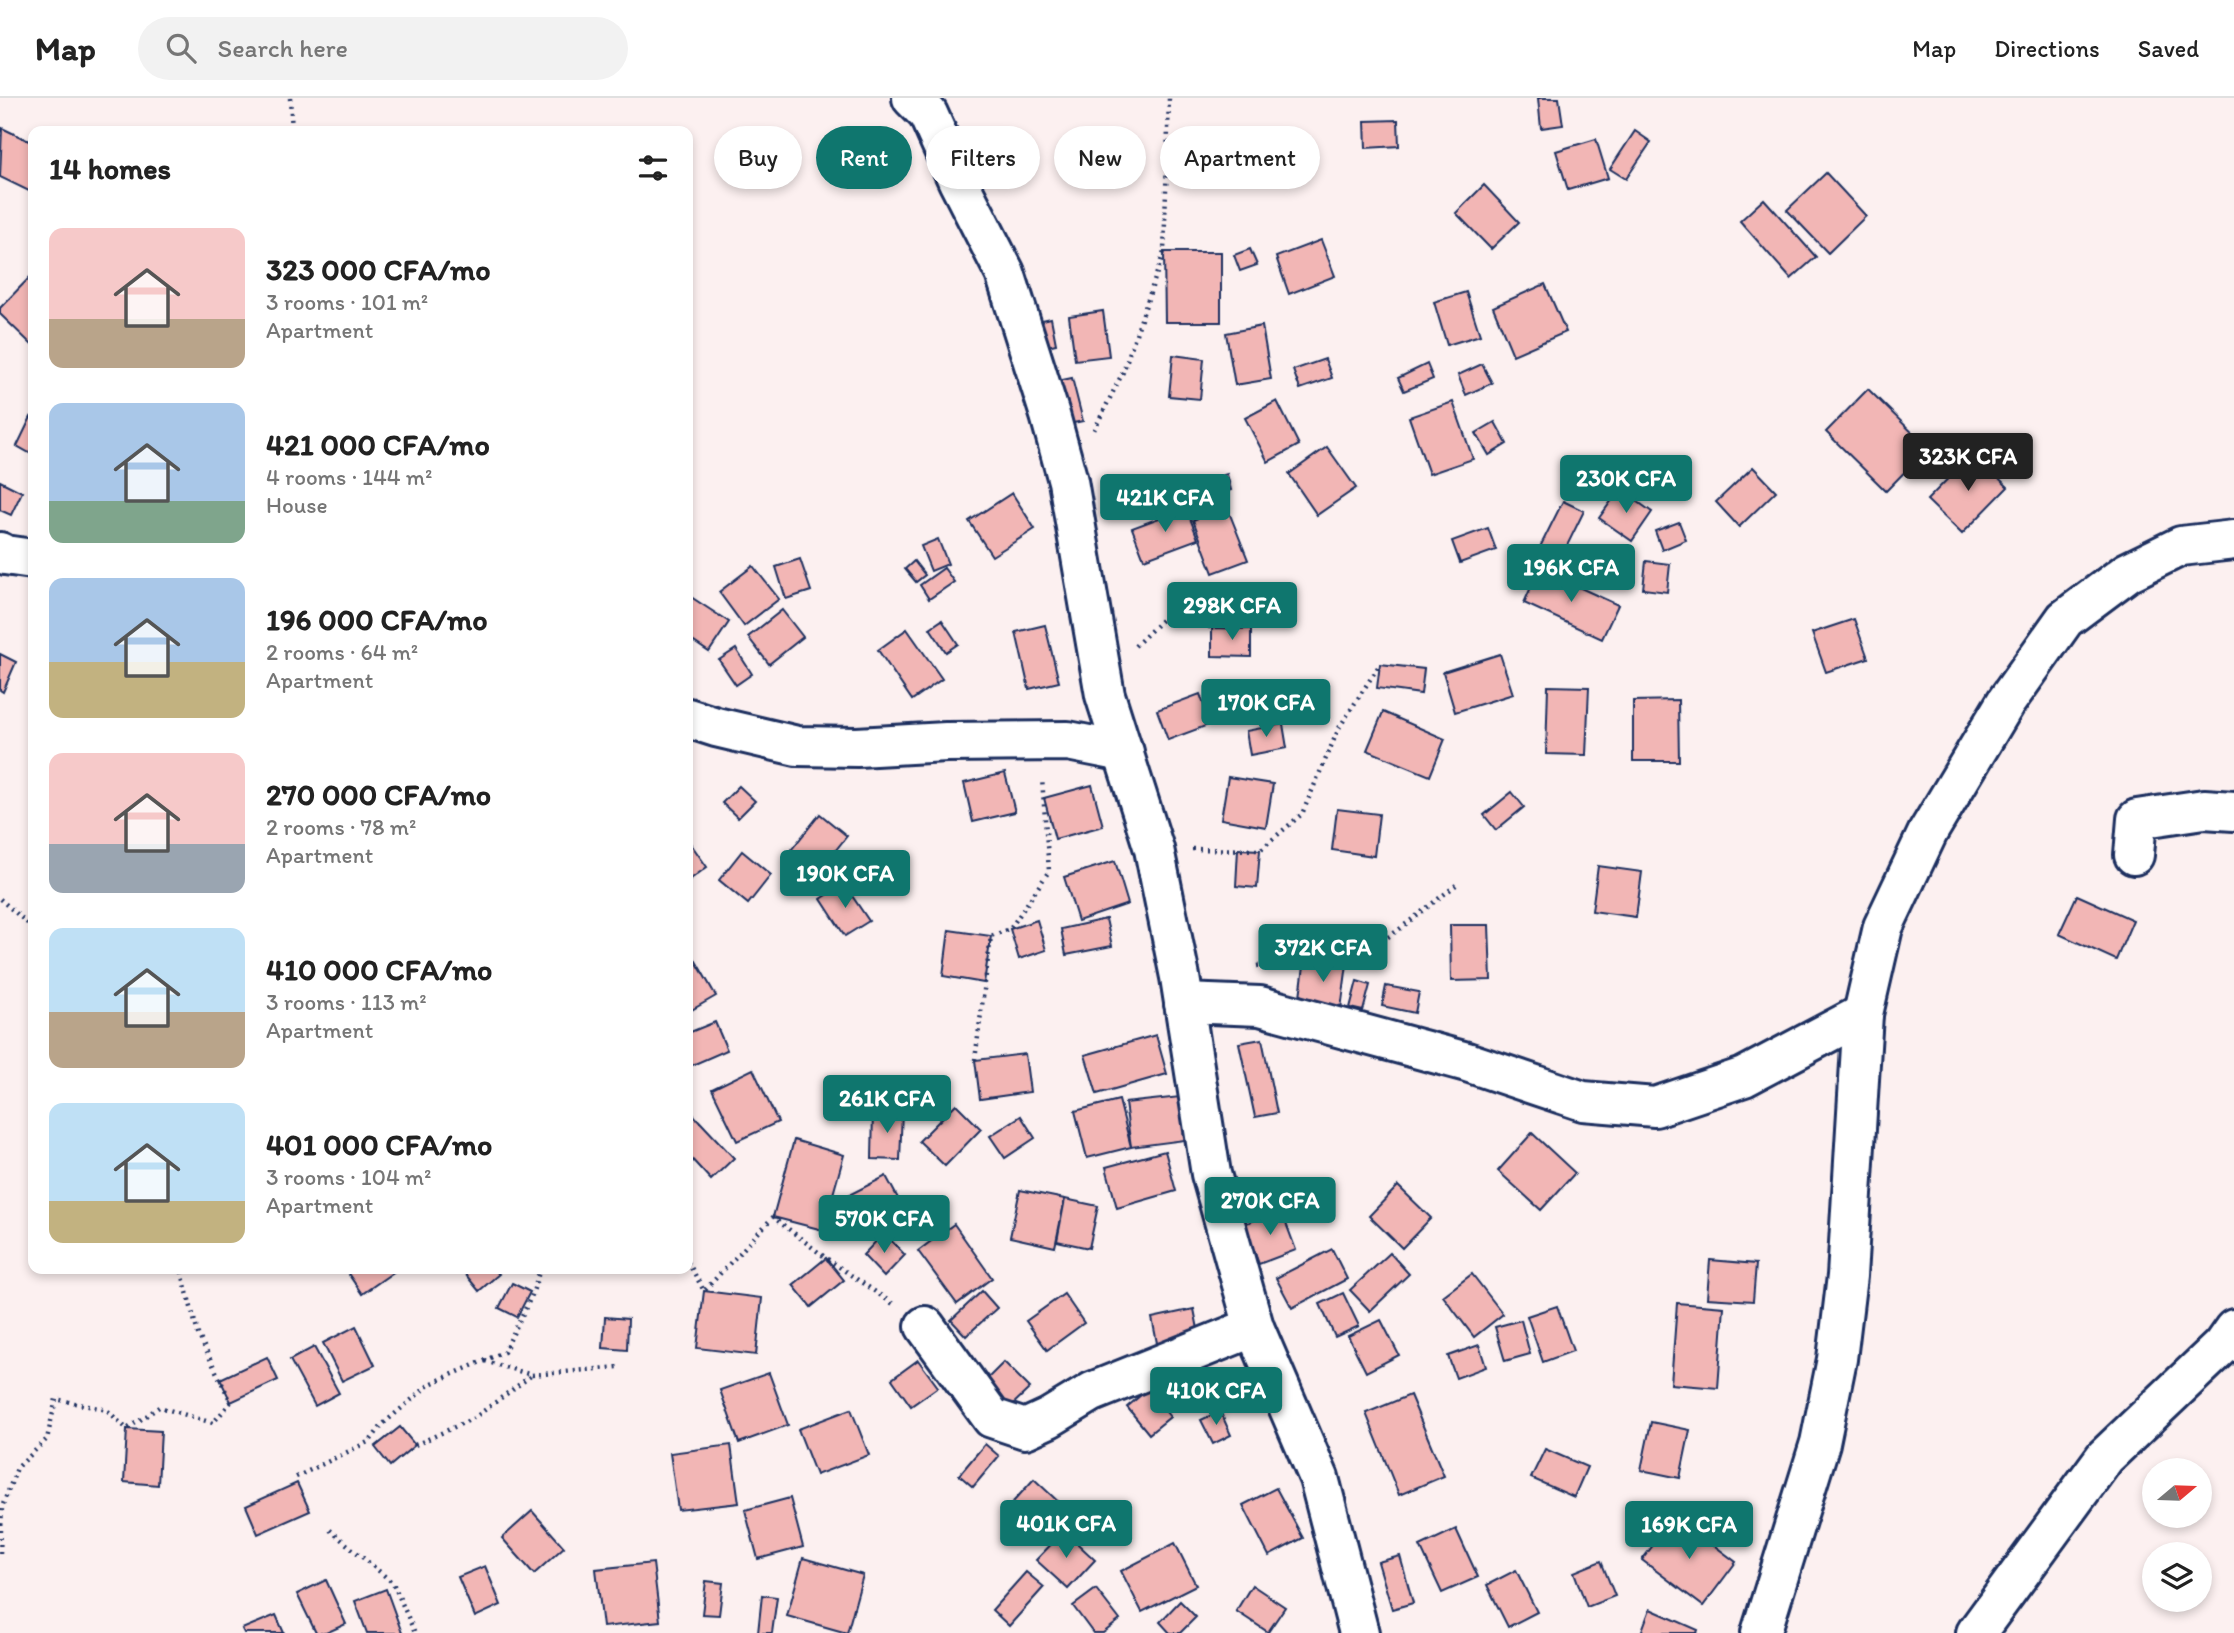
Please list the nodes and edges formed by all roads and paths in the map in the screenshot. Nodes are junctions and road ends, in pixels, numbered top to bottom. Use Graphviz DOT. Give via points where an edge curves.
graph roads {
  1 [pos="290,98"];
  2 [pos="1169,98"];
  3 [pos="928,103"];
  4 [pos="292,126"];
  5 [pos="1068,481"];
  6 [pos="2234,540"];
  7 [pos="0,552"];
  8 [pos="28,558"];
  9 [pos="1212,628"];
  10 [pos="1380,664"];
  11 [pos="1105,695"];
  12 [pos="693,720"];
  13 [pos="1068,741"];
  14 [pos="1124,752"];
  15 [pos="2234,811"];
  16 [pos="1154,849"];
  17 [pos="2134,855"];
  18 [pos="1456,885"];
  19 [pos="0,900"];
  20 [pos="28,924"];
  21 [pos="1255,966"];
  22 [pos="1184,1003"];
  23 [pos="1863,1014"];
  24 [pos="975,1060"];
  25 [pos="693,1271"];
  26 [pos="182,1274"];
  27 [pos="538,1274"];
  28 [pos="925,1326"];
  29 [pos="1254,1327"];
  30 [pos="2234,1329"];
  31 [pos="484,1361"];
  32 [pos="619,1367"];
  33 [pos="532,1375"];
  34 [pos="415,1445"];
  35 [pos="296,1477"];
  36 [pos="330,1530"];
  37 [pos="0,1553"];
  38 [pos="415,1633"];
  39 [pos="1359,1633"];
  40 [pos="1761,1633"];
  41 [pos="1976,1633"];
  1 -- 4 [label="path"];
  2 -- 5 [label="path" via="1164,252 1123,372"];
  3 -- 5 [label="street" via="958,181 1005,273"];
  5 -- 11 [label="street"];
  6 -- 23 [label="street" via="2181,546 2128,572 2065,619 2006,702 1928,832 1883,927"];
  7 -- 8 [label="street"];
  9 -- 11 [label="path" via="1171,611 1134,646"];
  10 -- 16 [label="path" via="1339,729 1302,814 1260,850"];
  11 -- 14 [label="street"];
  12 -- 13 [label="street" via="797,746"];
  13 -- 14 [label="street"];
  13 -- 24 [label="path" via="1041,767 1049,871 1010,929 991,936"];
  14 -- 16 [label="street"];
  15 -- 17 [label="street" via="2204,809 2137,819"];
  16 -- 22 [label="street"];
  18 -- 21 [label="path" via="1347,964 1305,958"];
  19 -- 20 [label="path"];
  22 -- 23 [label="street" via="1259,1006 1466,1062 1583,1101 1655,1107 1744,1077"];
  22 -- 29 [label="street" via="1211,1174"];
  23 -- 40 [label="street" via="1848,1262 1837,1359 1820,1443"];
  25 -- 28 [label="path" via="704,1291 773,1217"];
  26 -- 37 [label="path" via="198,1334 231,1402 213,1423 159,1407 127,1429 107,1410 56,1399 47,1439 17,1468 2,1507"];
  27 -- 31 [label="path" via="504,1352"];
  28 -- 29 [label="street" via="992,1418 1025,1429 1091,1392"];
  29 -- 39 [label="street" via="1319,1478"];
  30 -- 41 [label="street" via="2222,1346 2105,1457"];
  31 -- 33 [label="path"];
  31 -- 35 [label="path" via="430,1384 370,1441"];
  32 -- 33 [label="path"];
  33 -- 34 [label="path" via="474,1418"];
  36 -- 38 [label="path" via="393,1583"];
}
